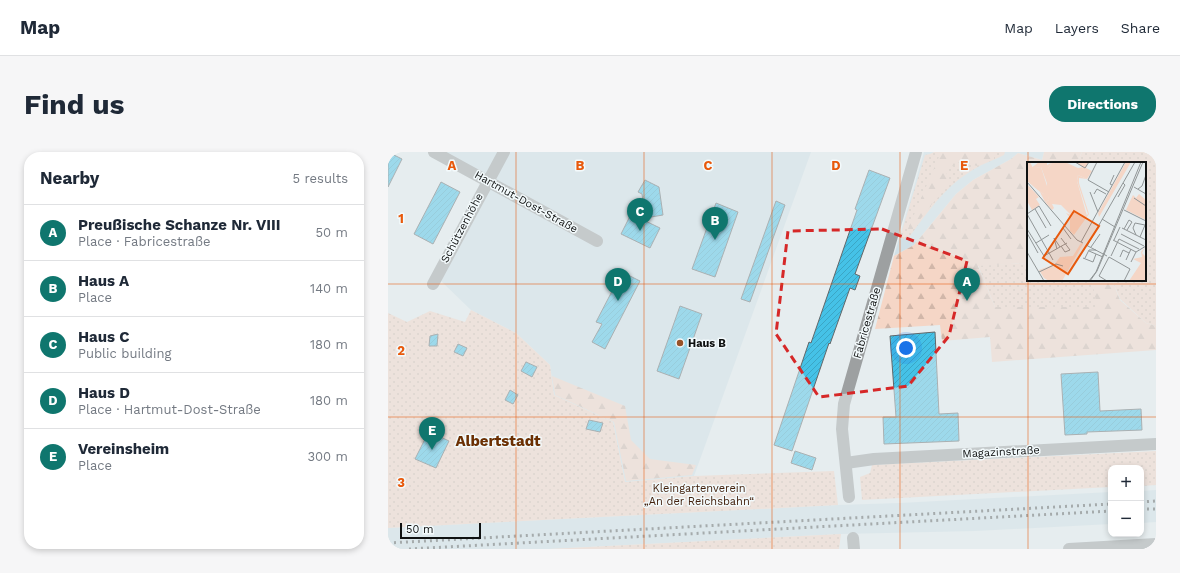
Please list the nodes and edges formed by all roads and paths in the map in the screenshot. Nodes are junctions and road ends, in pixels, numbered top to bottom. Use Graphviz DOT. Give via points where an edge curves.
graph roads {
  1 [pos="434,152"];
  2 [pos="504,152"];
  3 [pos="916,152"];
  4 [pos="488,181"];
  5 [pos="597,241"];
  6 [pos="432,284"];
  7 [pos="1156,444"];
  8 [pos="846,463"];
  9 [pos="849,497"];
  10 [pos="1156,544"];
  11 [pos="1069,549"];
  1 -- 4 [label="street, Hartmut-Dost-Straße"];
  2 -- 4 [label="street, Schützenhöhe"];
  3 -- 8 [label="street, Fabricestraße" via="844,404 842,429"];
  4 -- 5 [label="street, Hartmut-Dost-Straße"];
  4 -- 6 [label="street, Schützenhöhe"];
  7 -- 8 [label="street, Magazinstraße" via="874,459"];
  8 -- 9 [label="street, Fabricestraße"];
  10 -- 11 [label="street"];
}
